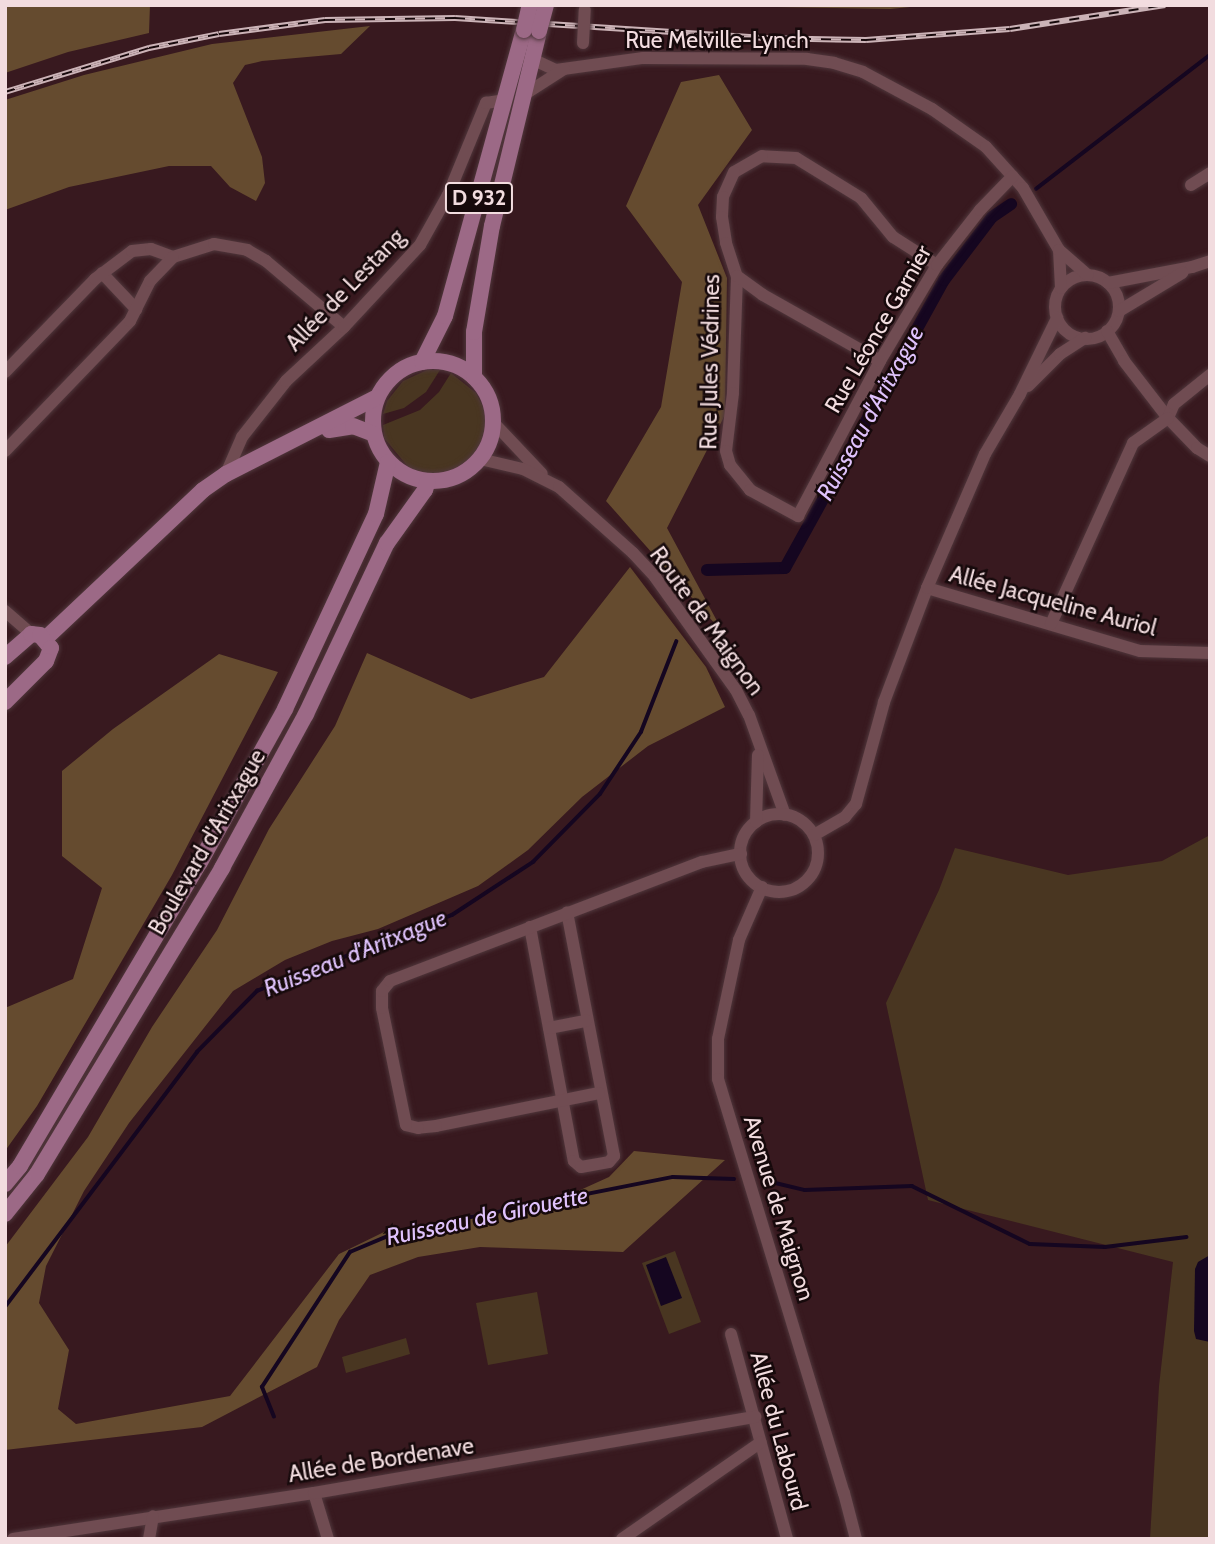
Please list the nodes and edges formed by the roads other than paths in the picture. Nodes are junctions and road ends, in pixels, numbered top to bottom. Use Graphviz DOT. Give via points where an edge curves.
graph roads {
  1 [pos="530,5"];
  2 [pos="546,5"];
  3 [pos="585,7"];
  4 [pos="531,31"];
  5 [pos="532,59"];
  6 [pos="581,64"];
  7 [pos="564,69"];
  8 [pos="523,96"];
  9 [pos="506,100"];
  10 [pos="1210,173"];
  11 [pos="1013,176"];
  12 [pos="1191,185"];
  13 [pos="1059,250"];
  14 [pos="173,257"];
  15 [pos="1210,261"];
  16 [pos="937,265"];
  17 [pos="1192,267"];
  18 [pos="102,273"];
  19 [pos="1088,275"];
  20 [pos="737,276"];
  21 [pos="1108,283"];
  22 [pos="1061,288"];
  23 [pos="136,309"];
  24 [pos="1119,311"];
  25 [pos="1057,318"];
  26 [pos="344,327"];
  27 [pos="1107,331"];
  28 [pos="1085,338"];
  29 [pos="880,361"];
  30 [pos="422,362"];
  31 [pos="5,372"];
  32 [pos="1210,375"];
  33 [pos="474,377"];
  34 [pos="1020,394"];
  35 [pos="377,397"];
  36 [pos="1168,418"];
  37 [pos="493,422"];
  38 [pos="374,434"];
  39 [pos="6,448"];
  40 [pos="274,450"];
  41 [pos="1210,456"];
  42 [pos="480,459"];
  43 [pos="388,462"];
  44 [pos="226,474"];
  45 [pos="547,479"];
  46 [pos="428,481"];
  47 [pos="798,516"];
  48 [pos="927,588"];
  49 [pos="5,611"];
  50 [pos="1051,624"];
  51 [pos="38,636"];
  52 [pos="1210,653"];
  53 [pos="5,657"];
  54 [pos="5,702"];
  55 [pos="757,740"];
  56 [pos="785,815"];
  57 [pos="756,822"];
  58 [pos="814,835"];
  59 [pos="741,854"];
  60 [pos="762,887"];
  61 [pos="567,913"];
  62 [pos="530,928"];
  63 [pos="586,1021"];
  64 [pos="549,1028"];
  65 [pos="599,1093"];
  66 [pos="563,1101"];
  67 [pos="5,1184"];
  68 [pos="5,1214"];
  69 [pos="731,1334"];
  70 [pos="755,1417"];
  71 [pos="761,1442"];
  72 [pos="314,1493"];
  73 [pos="153,1516"];
  74 [pos="13,1539"];
  75 [pos="149,1539"];
  76 [pos="328,1539"];
  77 [pos="622,1539"];
  78 [pos="787,1539"];
  79 [pos="856,1539"];
  1 -- 4 [label="main road, D 932, bridge"];
  2 -- 4 [label="main road, D 932, bridge"];
  3 -- 6 [label="street, bridge"];
  4 -- 5 [label="main road, D 932"];
  4 -- 9 [label="main road, D 932"];
  5 -- 7 [label="street" via="547,68"];
  5 -- 8 [label="main road, D 932"];
  6 -- 7 [label="street, Rue Melville-Lynch"];
  6 -- 11 [label="street, Rue Melville-Lynch" via="643,58 834,63 906,93 986,147"];
  7 -- 8 [label="street, Rue Melville-Lynch"];
  8 -- 33 [label="main road, D 932" via="485,262 472,346"];
  9 -- 26 [label="street, Allée de Lestang" via="486,103 448,195 420,244"];
  9 -- 30 [label="main road, D 932" via="445,316"];
  10 -- 12 [label="street"];
  11 -- 13 [label="street, Rue Melville-Lynch"];
  11 -- 16 [label="street, Rue Léonce Garnier"];
  13 -- 19 [label="street"];
  13 -- 22 [label="street"];
  14 -- 18 [label="street" via="151,249 132,251"];
  14 -- 23 [label="street" via="150,281"];
  14 -- 26 [label="street" via="214,244 247,250"];
  15 -- 17 [label="street"];
  16 -- 20 [label="street, Rue Jules Védrines" via="893,237 861,198 796,158 780,155 746,163 728,181 722,217"];
  16 -- 29 [label="street, Rue Léonce Garnier"];
  17 -- 21 [label="street"];
  17 -- 24 [label="street"];
  18 -- 23 [label="street"];
  18 -- 31 [label="street"];
  19 -- 21 [label="street"];
  19 -- 22 [label="street"];
  20 -- 29 [label="street"];
  20 -- 47 [label="street, Rue Jules Védrines" via="726,451 730,465 750,490"];
  21 -- 24 [label="street"];
  22 -- 25 [label="street" via="1055,302"];
  23 -- 39 [label="street" via="130,321"];
  24 -- 27 [label="street"];
  25 -- 28 [label="street" via="1068,332"];
  25 -- 34 [label="street"];
  26 -- 44 [label="street, Allée de Lestang" via="270,400 242,437"];
  27 -- 28 [label="street"];
  27 -- 36 [label="street"];
  28 -- 34 [label="street" via="1060,354"];
  29 -- 47 [label="street, Rue Léonce Garnier"];
  30 -- 33 [label="main road" via="448,364"];
  30 -- 35 [label="main road" via="396,375"];
  32 -- 36 [label="street" via="1174,404"];
  33 -- 37 [label="main road" via="488,398"];
  34 -- 48 [label="street" via="985,454"];
  35 -- 38 [label="main road"];
  35 -- 40 [label="main road"];
  36 -- 41 [label="street"];
  36 -- 50 [label="street" via="1133,443"];
  37 -- 42 [label="main road"];
  37 -- 45 [label="street, Route de Maignon"];
  38 -- 40 [label="main road" via="353,426 337,428"];
  38 -- 43 [label="main road"];
  40 -- 44 [label="main road"];
  42 -- 45 [label="street, Route de Maignon"];
  42 -- 46 [label="main road" via="454,478"];
  43 -- 46 [label="main road" via="406,475"];
  43 -- 67 [label="main road, Boulevard d'Aritxague" via="376,514 285,709 200,862 20,1166"];
  44 -- 51 [label="main road" via="183,506"];
  45 -- 55 [label="street, Route de Maignon" via="633,553 655,578 736,690"];
  46 -- 68 [label="main road, Boulevard d'Aritxague" via="387,543 306,714 222,868 37,1174"];
  48 -- 50 [label="street, Allée Jacqueline Auriol"];
  48 -- 58 [label="street" via="884,702 856,804 845,817"];
  49 -- 51 [label="street"];
  50 -- 52 [label="street, Allée Jacqueline Auriol" via="1140,651"];
  51 -- 53 [label="main road"];
  51 -- 54 [label="main road" via="51,648 46,661"];
  55 -- 56 [label="street, Route de Maignon"];
  55 -- 57 [label="street, Route de Maignon"];
  56 -- 57 [label="street"];
  56 -- 58 [label="street" via="802,821"];
  57 -- 59 [label="street" via="747,831"];
  58 -- 60 [label="street" via="818,859 806,881 783,892"];
  59 -- 60 [label="street" via="747,874"];
  59 -- 61 [label="street" via="702,862"];
  60 -- 79 [label="street, Avenue de Maignon" via="739,940 718,1039 718,1079"];
  61 -- 62 [label="street"];
  61 -- 63 [label="street"];
  62 -- 64 [label="street"];
  62 -- 66 [label="street" via="390,981 382,991 382,1008 406,1125 418,1128"];
  63 -- 64 [label="street"];
  63 -- 65 [label="street"];
  64 -- 66 [label="street"];
  65 -- 66 [label="street"];
  65 -- 66 [label="street" via="614,1156 610,1162 581,1167 574,1161"];
  69 -- 70 [label="street, Allée du Labourd"];
  70 -- 71 [label="street, Allée du Labourd"];
  70 -- 72 [label="street, Allée de Bordenave"];
  71 -- 77 [label="street"];
  71 -- 78 [label="street, Allée du Labourd"];
  72 -- 73 [label="street, Allée de Bordenave"];
  72 -- 76 [label="street"];
  73 -- 74 [label="street, Allée de Bordenave"];
  73 -- 75 [label="street"];
}
